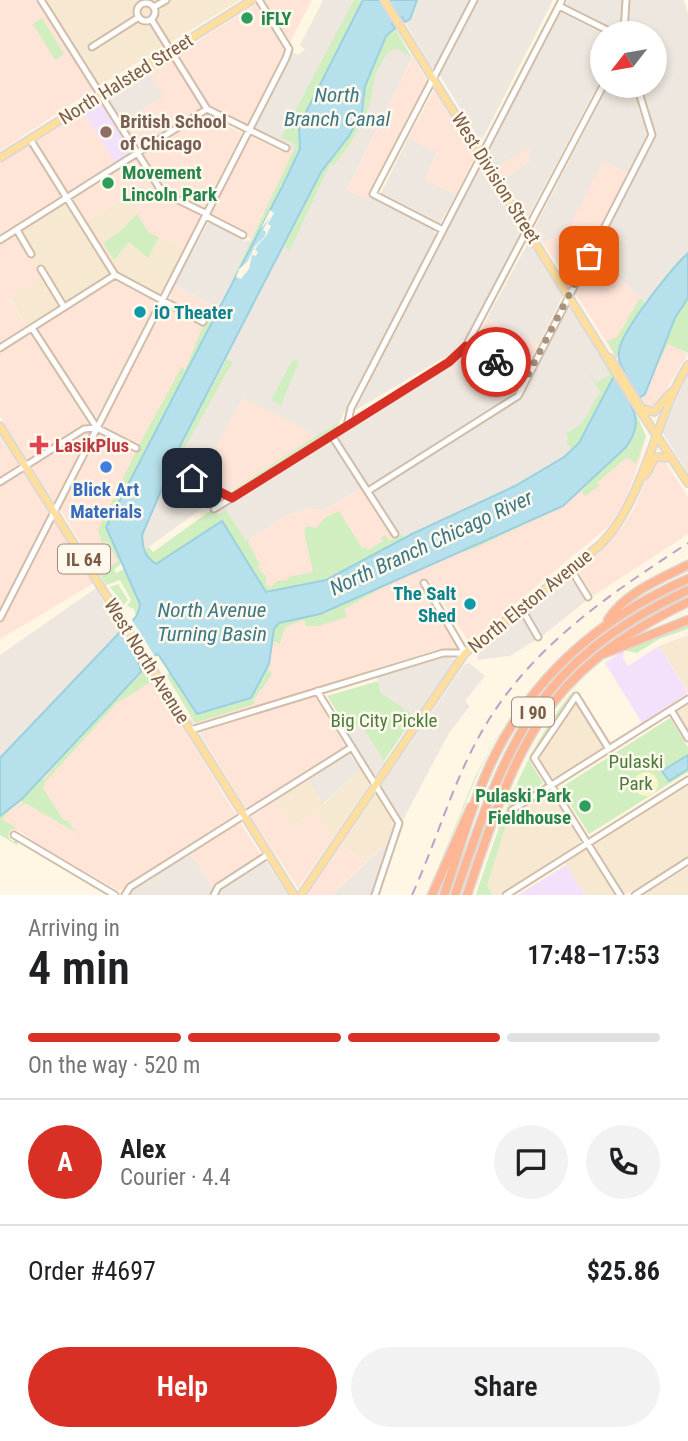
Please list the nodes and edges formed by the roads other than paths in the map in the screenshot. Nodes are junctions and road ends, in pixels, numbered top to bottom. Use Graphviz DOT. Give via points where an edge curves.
graph roads {
  1 [pos="41,0"];
  2 [pos="166,0"];
  3 [pos="252,0"];
  4 [pos="259,0"];
  5 [pos="384,0"];
  6 [pos="474,0"];
  7 [pos="626,0"];
  8 [pos="140,2"];
  9 [pos="560,3"];
  10 [pos="154,7"];
  11 [pos="139,17"];
  12 [pos="151,19"];
  13 [pos="592,21"];
  14 [pos="625,21"];
  15 [pos="92,47"];
  16 [pos="171,51"];
  17 [pos="433,78"];
  18 [pos="101,95"];
  19 [pos="597,98"];
  20 [pos="641,98"];
  21 [pos="207,109"];
  22 [pos="249,131"];
  23 [pos="30,139"];
  24 [pos="285,148"];
  25 [pos="138,154"];
  26 [pos="481,155"];
  27 [pos="0,158"];
  28 [pos="66,198"];
  29 [pos="206,215"];
  30 [pos="16,230"];
  31 [pos="443,230"];
  32 [pos="528,230"];
  33 [pos="243,235"];
  34 [pos="0,240"];
  35 [pos="32,254"];
  36 [pos="41,269"];
  37 [pos="114,275"];
  38 [pos="568,294"];
  39 [pos="163,300"];
  40 [pos="65,307"];
  41 [pos="203,321"];
  42 [pos="32,327"];
  43 [pos="466,346"];
  44 [pos="0,348"];
  45 [pos="688,365"];
  46 [pos="527,377"];
  47 [pos="673,391"];
  48 [pos="645,413"];
  49 [pos="0,426"];
  50 [pos="347,426"];
  51 [pos="97,428"];
  52 [pos="656,432"];
  53 [pos="332,436"];
  54 [pos="136,448"];
  55 [pos="672,458"];
  56 [pos="25,466"];
  57 [pos="192,478"];
  58 [pos="639,479"];
  59 [pos="0,482"];
  60 [pos="688,483"];
  61 [pos="368,491"];
  62 [pos="232,498"];
  63 [pos="214,509"];
  64 [pos="55,512"];
  65 [pos="395,534"];
  66 [pos="688,565"];
  67 [pos="570,568"];
  68 [pos="688,579"];
  69 [pos="424,583"];
  70 [pos="688,590"];
  71 [pos="588,597"];
  72 [pos="688,602"];
  73 [pos="521,608"];
  74 [pos="0,618"];
  75 [pos="688,620"];
  76 [pos="607,623"];
  77 [pos="538,637"];
  78 [pos="465,653"];
  79 [pos="600,655"];
  80 [pos="317,691"];
  81 [pos="688,699"];
  82 [pos="671,710"];
  83 [pos="191,730"];
  84 [pos="688,737"];
  85 [pos="352,747"];
  86 [pos="609,749"];
  87 [pos="688,780"];
  88 [pos="551,785"];
  89 [pos="376,786"];
  90 [pos="478,795"];
  91 [pos="512,810"];
  92 [pos="244,816"];
  93 [pos="14,835"];
  94 [pos="588,844"];
  95 [pos="269,854"];
  96 [pos="688,861"];
  97 [pos="115,895"];
  98 [pos="125,895"];
  99 [pos="214,895"];
  100 [pos="294,895"];
  101 [pos="301,895"];
  102 [pos="375,895"];
  103 [pos="432,895"];
  104 [pos="444,895"];
  105 [pos="454,895"];
  106 [pos="467,895"];
  107 [pos="506,895"];
  108 [pos="620,895"];
  109 [pos="635,895"];
  1 -- 18 [label="street"];
  2 -- 10 [label="street"];
  3 -- 16 [label="main road, North Halsted Street"];
  4 -- 22 [label="street" via="289,49"];
  5 -- 17 [label="main road, West Division Street"];
  6 -- 17 [label="street"];
  7 -- 14 [label="street"];
  8 -- 10 [label="street"];
  8 -- 11 [label="street"];
  9 -- 13 [label="street"];
  9 -- 26 [label="street"];
  10 -- 12 [label="street"];
  11 -- 12 [label="street"];
  11 -- 15 [label="street"];
  12 -- 16 [label="street"];
  16 -- 18 [label="main road, North Halsted Street"];
  16 -- 21 [label="street"];
  17 -- 26 [label="main road, West Division Street"];
  17 -- 31 [label="street" via="373,194"];
  18 -- 23 [label="main road, North Halsted Street"];
  18 -- 25 [label="street"];
  19 -- 32 [label="street"];
  20 -- 38 [label="street" via="652,135"];
  21 -- 22 [label="street"];
  21 -- 25 [label="street"];
  22 -- 24 [label="street"];
  22 -- 29 [label="street"];
  23 -- 27 [label="main road, North Halsted Street"];
  23 -- 28 [label="street"];
  25 -- 28 [label="street"];
  25 -- 29 [label="street" via="162,192"];
  26 -- 31 [label="street"];
  26 -- 32 [label="main road, West Division Street"];
  28 -- 30 [label="street"];
  28 -- 37 [label="street"];
  29 -- 33 [label="street"];
  29 -- 39 [label="street"];
  30 -- 34 [label="street"];
  30 -- 35 [label="street"];
  31 -- 50 [label="street" via="351,408"];
  32 -- 38 [label="main road, West Division Street"];
  32 -- 43 [label="street"];
  36 -- 40 [label="street"];
  37 -- 39 [label="street"];
  37 -- 40 [label="street"];
  38 -- 46 [label="street"];
  38 -- 48 [label="main road, West Division Street"];
  39 -- 41 [label="street"];
  39 -- 51 [label="street"];
  40 -- 42 [label="street"];
  42 -- 44 [label="street"];
  42 -- 51 [label="street"];
  43 -- 46 [label="street"];
  43 -- 50 [label="street" via="449,362"];
  45 -- 47 [label="main road, North Elston Avenue"];
  46 -- 61 [label="street" via="518,396"];
  47 -- 48 [label="main road" via="656,412"];
  47 -- 52 [label="main road, North Elston Avenue"];
  48 -- 52 [label="main road, West Division Street"];
  49 -- 56 [label="main road, West North Avenue / IL 64"];
  50 -- 53 [label="street"];
  51 -- 54 [label="street"];
  51 -- 56 [label="street" via="84,429"];
  51 -- 64 [label="street"];
  52 -- 55 [label="main road, West Division Street"];
  52 -- 58 [label="main road, North Elston Avenue"];
  53 -- 61 [label="street"];
  53 -- 62 [label="street"];
  55 -- 58 [label="main road" via="655,457"];
  55 -- 60 [label="main road, West Division Street"];
  56 -- 59 [label="street"];
  56 -- 64 [label="main road, West North Avenue / IL 64"];
  57 -- 62 [label="street"];
  58 -- 67 [label="main road, North Elston Avenue" via="618,524"];
  61 -- 65 [label="street"];
  62 -- 63 [label="street"];
  64 -- 74 [label="street"];
  64 -- 83 [label="main road, West North Avenue / IL 64"];
  66 -- 76 [label="highway" via="616,607"];
  67 -- 71 [label="street"];
  67 -- 73 [label="main road, North Elston Avenue"];
  68 -- 76 [label="highway, I 90" via="642,600"];
  69 -- 78 [label="street"];
  70 -- 105 [label="highway, I 90" via="597,643 539,703 499,771"];
  72 -- 79 [label="highway, I 90" via="643,624"];
  73 -- 77 [label="street"];
  73 -- 78 [label="main road, North Elston Avenue"];
  75 -- 79 [label="highway"];
  76 -- 90 [label="highway, I 90" via="557,665 526,703"];
  78 -- 80 [label="street" via="445,653"];
  78 -- 89 [label="main road, North Elston Avenue"];
  79 -- 106 [label="highway, I 90" via="558,696 522,747"];
  80 -- 83 [label="street"];
  80 -- 85 [label="street"];
  81 -- 82 [label="street"];
  82 -- 84 [label="street"];
  82 -- 86 [label="street"];
  83 -- 92 [label="main road, West North Avenue / IL 64"];
  85 -- 89 [label="street"];
  85 -- 92 [label="street"];
  86 -- 88 [label="street"];
  86 -- 88 [label="street" via="576,696 534,758"];
  87 -- 94 [label="street"];
  88 -- 91 [label="street"];
  88 -- 94 [label="street"];
  89 -- 101 [label="main road, North Elston Avenue"];
  89 -- 102 [label="street" via="399,823"];
  90 -- 103 [label="highway"];
  90 -- 104 [label="highway, I 90"];
  92 -- 95 [label="main road, West North Avenue / IL 64"];
  92 -- 98 [label="street" via="130,887"];
  93 -- 97 [label="street"];
  94 -- 107 [label="street"];
  94 -- 108 [label="street"];
  95 -- 99 [label="street" via="218,887"];
  95 -- 100 [label="main road, West North Avenue / IL 64"];
  96 -- 109 [label="street"];
}
